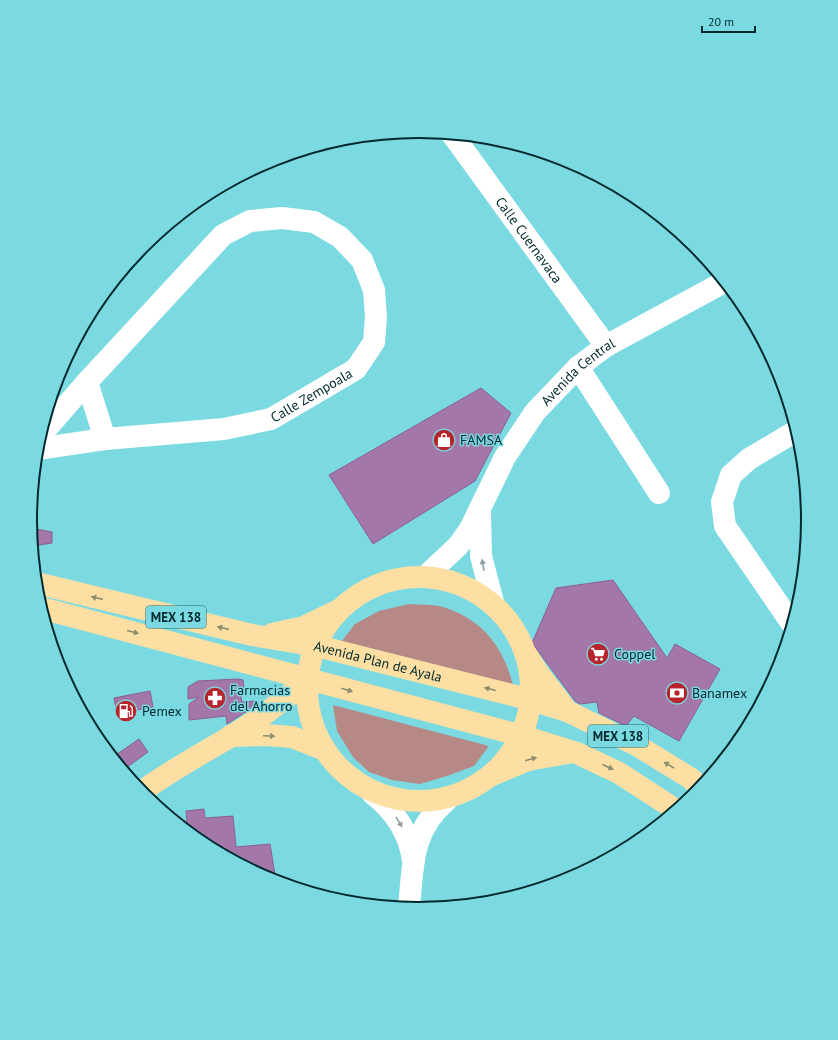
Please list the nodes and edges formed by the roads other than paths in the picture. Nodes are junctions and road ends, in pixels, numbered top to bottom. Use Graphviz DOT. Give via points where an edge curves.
graph roads {
  1 [pos="456,140"];
  2 [pos="720,284"];
  3 [pos="606,346"];
  4 [pos="578,367"];
  5 [pos="87,382"];
  6 [pos="49,426"];
  7 [pos="791,434"];
  8 [pos="105,439"];
  9 [pos="44,447"];
  10 [pos="658,493"];
  11 [pos="480,512"];
  12 [pos="428,574"];
  13 [pos="42,585"];
  14 [pos="355,597"];
  15 [pos="493,602"];
  16 [pos="48,610"];
  17 [pos="788,618"];
  18 [pos="252,635"];
  19 [pos="518,640"];
  20 [pos="317,646"];
  21 [pos="258,665"];
  22 [pos="309,679"];
  23 [pos="528,699"];
  24 [pos="567,711"];
  25 [pos="266,713"];
  26 [pos="230,736"];
  27 [pos="519,736"];
  28 [pos="326,750"];
  29 [pos="577,753"];
  30 [pos="483,781"];
  31 [pos="696,783"];
  32 [pos="147,788"];
  33 [pos="373,794"];
  34 [pos="446,801"];
  35 [pos="671,807"];
  36 [pos="413,867"];
  37 [pos="410,902"];
  1 -- 3 [label="street, Calle Cuernavaca"];
  2 -- 3 [label="street, Avenida Central"];
  3 -- 4 [label="street, Avenida Central"];
  4 -- 10 [label="street"];
  4 -- 11 [label="street, Avenida Central" via="535,412 505,457"];
  5 -- 6 [label="street, Calle Zempoala"];
  5 -- 8 [label="street"];
  5 -- 8 [label="street, Calle Zempoala" via="223,235 250,221 282,218 314,222 340,237 362,260 374,290 374,342 356,369 271,418 224,429"];
  7 -- 17 [label="street" via="749,459 730,476 722,502 725,526"];
  8 -- 9 [label="street, Calle Zempoala"];
  11 -- 12 [label="street, Avenida Central" via="458,546"];
  15 -- 11 [label="street, Avenida Central, one-way" via="481,556"];
  12 -- 14 [label="main road" via="402,575 377,582"];
  12 -- 15 [label="main road" via="463,584"];
  18 -- 13 [label="main road, Avenida Plan de Ayala / MEX 138, one-way"];
  14 -- 18 [label="main road" via="339,609 304,627 281,633"];
  14 -- 20 [label="main road" via="332,619"];
  15 -- 19 [label="main road"];
  16 -- 21 [label="main road, MEX 138, one-way"];
  18 -- 20 [label="main road, Avenida Plan de Ayala / MEX 138"];
  19 -- 23 [label="main road" via="527,669"];
  19 -- 24 [label="main road" via="541,677"];
  20 -- 22 [label="main road"];
  23 -- 20 [label="main road, Avenida Plan de Ayala / MEX 138, one-way"];
  21 -- 22 [label="main road, MEX 138"];
  21 -- 25 [label="main road" via="274,687 273,702"];
  22 -- 25 [label="main road"];
  22 -- 27 [label="main road, MEX 138, one-way"];
  22 -- 28 [label="main road" via="312,714"];
  23 -- 24 [label="main road, Avenida Plan de Ayala / MEX 138"];
  23 -- 27 [label="main road"];
  31 -- 24 [label="main road, Avenida Plan de Ayala / MEX 138, one-way" via="638,746"];
  25 -- 26 [label="main road"];
  26 -- 28 [label="main road, one-way" via="292,737"];
  26 -- 32 [label="main road" via="172,769"];
  27 -- 29 [label="main road, MEX 138"];
  27 -- 30 [label="main road" via="503,761"];
  28 -- 33 [label="main road" via="345,777"];
  30 -- 29 [label="main road, one-way" via="528,760"];
  29 -- 35 [label="main road, MEX 138, one-way" via="619,773"];
  30 -- 34 [label="main road" via="466,794"];
  33 -- 34 [label="main road" via="421,805"];
  33 -- 36 [label="street, one-way" via="393,812 401,824 410,845"];
  34 -- 36 [label="street" via="424,826 418,839"];
  36 -- 37 [label="street"];
}
